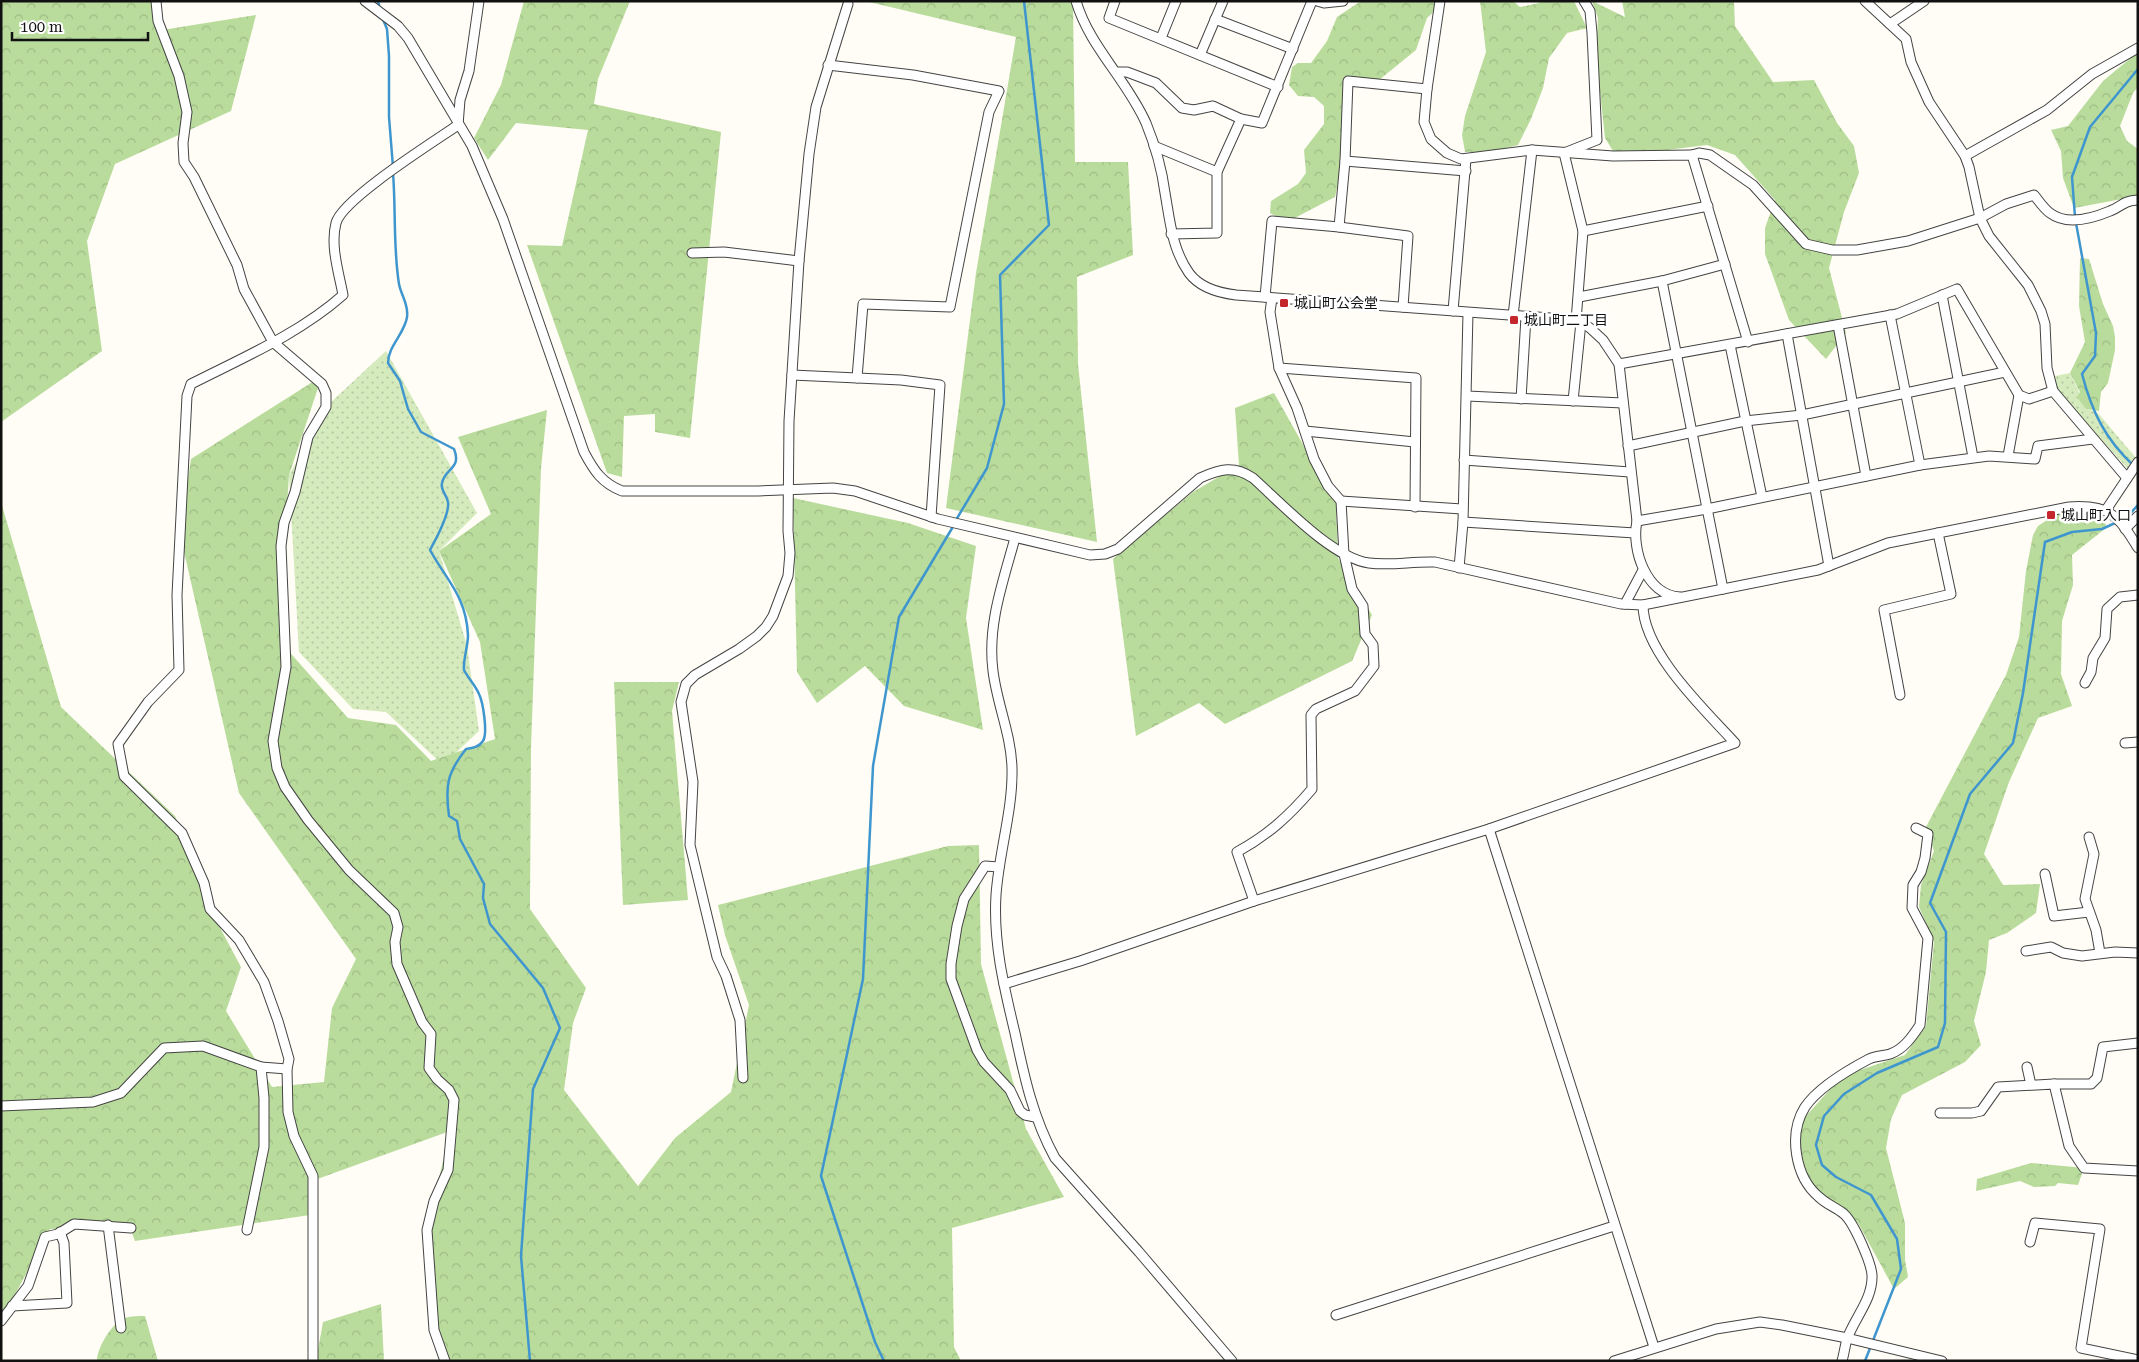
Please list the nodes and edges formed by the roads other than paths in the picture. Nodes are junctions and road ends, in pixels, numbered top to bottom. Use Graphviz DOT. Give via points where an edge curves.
graph roads {
  1 [pos="156,1"];
  2 [pos="365,1"];
  3 [pos="478,1"];
  4 [pos="1076,1"];
  5 [pos="1115,1"];
  6 [pos="1176,1"];
  7 [pos="1223,1"];
  8 [pos="1312,1"];
  9 [pos="1317,1"];
  10 [pos="1343,1"];
  11 [pos="1440,1"];
  12 [pos="1584,1"];
  13 [pos="1865,1"];
  14 [pos="1924,1"];
  15 [pos="848,4"];
  16 [pos="1216,19"];
  17 [pos="1890,24"];
  18 [pos="1160,38"];
  19 [pos="2138,48"];
  20 [pos="1293,49"];
  21 [pos="1200,55"];
  22 [pos="828,65"];
  23 [pos="1116,72"];
  24 [pos="1278,87"];
  25 [pos="1427,89"];
  26 [pos="1241,119"];
  27 [pos="458,124"];
  28 [pos="1154,146"];
  29 [pos="1532,150"];
  30 [pos="1564,153"];
  31 [pos="1692,156"];
  32 [pos="1965,156"];
  33 [pos="1466,159"];
  34 [pos="1345,161"];
  35 [pos="1466,171"];
  36 [pos="1217,172"];
  37 [pos="2138,200"];
  38 [pos="1708,206"];
  39 [pos="1980,218"];
  40 [pos="1339,227"];
  41 [pos="1583,231"];
  42 [pos="1171,234"];
  43 [pos="692,253"];
  44 [pos="799,261"];
  45 [pos="1725,264"];
  46 [pos="1662,281"];
  47 [pos="1942,295"];
  48 [pos="1268,297"];
  49 [pos="1579,297"];
  50 [pos="1403,307"];
  51 [pos="1453,311"];
  52 [pos="1468,313"];
  53 [pos="1890,315"];
  54 [pos="1513,316"];
  55 [pos="1526,317"];
  56 [pos="1578,322"];
  57 [pos="1838,325"];
  58 [pos="1787,334"];
  59 [pos="273,342"];
  60 [pos="1748,342"];
  61 [pos="1730,345"];
  62 [pos="1675,353"];
  63 [pos="1619,364"];
  64 [pos="1279,368"];
  65 [pos="2006,372"];
  66 [pos="792,375"];
  67 [pos="857,378"];
  68 [pos="1960,381"];
  69 [pos="2053,391"];
  70 [pos="1906,393"];
  71 [pos="2019,395"];
  72 [pos="1467,396"];
  73 [pos="1521,398"];
  74 [pos="1573,401"];
  75 [pos="1623,403"];
  76 [pos="1853,404"];
  77 [pos="1802,415"];
  78 [pos="1745,421"];
  79 [pos="1305,431"];
  80 [pos="1693,431"];
  81 [pos="2093,439"];
  82 [pos="1415,442"];
  83 [pos="1628,446"];
  84 [pos="2008,456"];
  85 [pos="1973,457"];
  86 [pos="1464,460"];
  87 [pos="2138,462"];
  88 [pos="1920,465"];
  89 [pos="1630,472"];
  90 [pos="2129,475"];
  91 [pos="1866,476"];
  92 [pos="788,488"];
  93 [pos="1814,488"];
  94 [pos="1762,497"];
  95 [pos="1341,501"];
  96 [pos="1415,507"];
  97 [pos="1462,509"];
  98 [pos="1707,509"];
  99 [pos="2106,510"];
  100 [pos="2138,516"];
  101 [pos="934,518"];
  102 [pos="1637,521"];
  103 [pos="1463,522"];
  104 [pos="2125,529"];
  105 [pos="1635,533"];
  106 [pos="1938,533"];
  107 [pos="1015,538"];
  108 [pos="2138,548"];
  109 [pos="1344,554"];
  110 [pos="1829,566"];
  111 [pos="1459,568"];
  112 [pos="1643,570"];
  113 [pos="1723,589"];
  114 [pos="2138,595"];
  115 [pos="1687,598"];
  116 [pos="1625,604"];
  117 [pos="1643,606"];
  118 [pos="2086,683"];
  119 [pos="1900,695"];
  120 [pos="2138,742"];
  121 [pos="2125,743"];
  122 [pos="1916,828"];
  123 [pos="1489,829"];
  124 [pos="2090,837"];
  125 [pos="999,867"];
  126 [pos="2045,874"];
  127 [pos="1254,901"];
  128 [pos="2089,912"];
  129 [pos="2026,951"];
  130 [pos="2100,953"];
  131 [pos="2138,953"];
  132 [pos="1004,984"];
  133 [pos="2138,1043"];
  134 [pos="261,1067"];
  135 [pos="2027,1067"];
  136 [pos="287,1069"];
  137 [pos="743,1078"];
  138 [pos="2054,1084"];
  139 [pos="2031,1085"];
  140 [pos="1,1106"];
  141 [pos="1940,1113"];
  142 [pos="1035,1117"];
  143 [pos="2138,1171"];
  144 [pos="108,1225"];
  145 [pos="1614,1226"];
  146 [pos="131,1228"];
  147 [pos="248,1230"];
  148 [pos="60,1232"];
  149 [pos="2030,1242"];
  150 [pos="12,1306"];
  151 [pos="1336,1315"];
  152 [pos="1,1321"];
  153 [pos="121,1328"];
  154 [pos="1850,1339"];
  155 [pos="1654,1348"];
  156 [pos="1225,1353"];
  157 [pos="2138,1360"];
  158 [pos="313,1361"];
  159 [pos="445,1361"];
  160 [pos="1218,1361"];
  161 [pos="1232,1361"];
  162 [pos="1614,1361"];
  163 [pos="1842,1361"];
  164 [pos="1942,1361"];
  1 -- 59 [label="street" via="158,21 187,112 184,162 237,265 244,289"];
  2 -- 27 [label="street" via="398,26 408,38"];
  3 -- 27 [label="street"];
  4 -- 23 [label="street" via="1081,20"];
  5 -- 18 [label="street" via="1109,18"];
  6 -- 18 [label="street"];
  7 -- 16 [label="street"];
  8 -- 20 [label="street"];
  9 -- 10 [label="street"];
  11 -- 25 [label="street"];
  12 -- 30 [label="street" via="1590,11 1597,140"];
  13 -- 17 [label="street"];
  14 -- 17 [label="street"];
  15 -- 22 [label="street"];
  16 -- 20 [label="street"];
  16 -- 21 [label="street"];
  17 -- 32 [label="street" via="1906,39 1911,62 1929,102"];
  18 -- 21 [label="street"];
  19 -- 32 [label="street" via="2092,74 2047,110"];
  20 -- 24 [label="street"];
  21 -- 24 [label="street"];
  22 -- 44 [label="street" via="816,107"];
  22 -- 67 [label="street" via="892,72 999,91 989,112 950,307 863,304"];
  23 -- 26 [label="street" via="1127,72 1156,83 1182,108 1194,110 1213,106"];
  23 -- 28 [label="street" via="1136,104"];
  24 -- 26 [label="street" via="1262,123"];
  25 -- 33 [label="street" via="1424,122 1431,139 1447,153"];
  25 -- 34 [label="street" via="1348,81"];
  26 -- 36 [label="street"];
  27 -- 59 [label="street" via="345,209 336,221 333,238 343,296"];
  27 -- 92 [label="street" via="472,146 503,220 584,452 600,478 622,491"];
  28 -- 36 [label="street"];
  28 -- 42 [label="street"];
  29 -- 30 [label="street"];
  29 -- 33 [label="street"];
  29 -- 54 [label="street"];
  30 -- 31 [label="street"];
  30 -- 41 [label="street"];
  31 -- 38 [label="street"];
  31 -- 39 [label="street" via="1699,153 1710,155 1753,185 1806,244 1832,250 1857,250 1908,240"];
  32 -- 39 [label="street"];
  33 -- 35 [label="street"];
  34 -- 35 [label="street"];
  34 -- 40 [label="street"];
  35 -- 51 [label="street"];
  36 -- 42 [label="street" via="1217,233"];
  37 -- 39 [label="street" via="2125,201 2111,211 2077,220 2050,213 2034,195 2006,204"];
  38 -- 41 [label="street"];
  38 -- 45 [label="street"];
  39 -- 69 [label="street" via="1989,236 2028,285 2041,311 2045,324 2047,368"];
  40 -- 48 [label="street" via="1272,221"];
  40 -- 50 [label="street" via="1408,236"];
  41 -- 49 [label="street"];
  42 -- 48 [label="street" via="1190,275 1202,284 1217,293"];
  43 -- 44 [label="street" via="724,252"];
  44 -- 66 [label="street"];
  45 -- 46 [label="street"];
  45 -- 60 [label="street"];
  46 -- 49 [label="street"];
  46 -- 62 [label="street"];
  47 -- 53 [label="street"];
  47 -- 65 [label="street" via="1957,289"];
  47 -- 68 [label="street"];
  48 -- 50 [label="street"];
  48 -- 64 [label="street"];
  49 -- 56 [label="street"];
  50 -- 51 [label="street"];
  51 -- 52 [label="street"];
  52 -- 54 [label="street"];
  52 -- 72 [label="street"];
  53 -- 57 [label="street"];
  53 -- 70 [label="street"];
  54 -- 55 [label="street"];
  55 -- 56 [label="street"];
  55 -- 73 [label="street"];
  56 -- 63 [label="street" via="1603,340"];
  56 -- 74 [label="street"];
  57 -- 58 [label="street"];
  57 -- 76 [label="street"];
  58 -- 60 [label="street"];
  58 -- 77 [label="street"];
  59 -- 136 [label="street" via="191,384 187,396 177,596 179,670 148,702 118,744 124,776 182,833 204,882 210,909 239,940 264,982 285,1046"];
  59 -- 159 [label="street" via="322,384 326,393 326,407 308,436 280,546 286,667 273,740 277,768 285,787 308,820 349,870 394,913 398,927 395,942 397,964 422,1022 431,1034 430,1068 454,1100 448,1170 434,1201 427,1230 434,1330"];
  60 -- 61 [label="street"];
  61 -- 62 [label="street"];
  61 -- 78 [label="street"];
  62 -- 63 [label="street"];
  62 -- 80 [label="street"];
  63 -- 75 [label="street"];
  64 -- 79 [label="street"];
  64 -- 82 [label="street" via="1416,378"];
  65 -- 68 [label="street"];
  65 -- 71 [label="street"];
  66 -- 67 [label="street"];
  66 -- 92 [label="street"];
  67 -- 101 [label="street" via="940,385"];
  68 -- 70 [label="street"];
  68 -- 85 [label="street"];
  69 -- 71 [label="street" via="2029,400"];
  69 -- 81 [label="street"];
  70 -- 76 [label="street"];
  70 -- 88 [label="street"];
  71 -- 84 [label="street"];
  72 -- 73 [label="street"];
  72 -- 86 [label="street"];
  73 -- 74 [label="street"];
  74 -- 75 [label="street"];
  75 -- 83 [label="street"];
  76 -- 77 [label="street"];
  76 -- 91 [label="street"];
  77 -- 78 [label="street"];
  77 -- 93 [label="street"];
  78 -- 80 [label="street"];
  78 -- 94 [label="street"];
  79 -- 82 [label="street"];
  79 -- 95 [label="street" via="1314,459 1328,486"];
  80 -- 83 [label="street"];
  80 -- 98 [label="street"];
  81 -- 84 [label="street" via="2038,446 2035,459"];
  81 -- 90 [label="street"];
  82 -- 96 [label="street"];
  83 -- 89 [label="street"];
  84 -- 85 [label="street"];
  85 -- 88 [label="street"];
  86 -- 89 [label="street"];
  86 -- 97 [label="street"];
  87 -- 90 [label="street"];
  88 -- 91 [label="street"];
  89 -- 102 [label="street"];
  90 -- 99 [label="street"];
  91 -- 93 [label="street"];
  92 -- 101 [label="street" via="855,491"];
  92 -- 137 [label="street" via="790,564 773,616 757,636 695,675 686,684 681,702 693,782 690,845 716,957 726,976 740,1020"];
  93 -- 94 [label="street"];
  93 -- 110 [label="street"];
  94 -- 98 [label="street"];
  95 -- 96 [label="street"];
  95 -- 109 [label="street"];
  96 -- 97 [label="street"];
  97 -- 103 [label="street"];
  98 -- 102 [label="street"];
  98 -- 113 [label="street"];
  99 -- 104 [label="street"];
  99 -- 106 [label="street" via="2068,507"];
  100 -- 104 [label="street"];
  101 -- 107 [label="street"];
  102 -- 105 [label="street"];
  103 -- 105 [label="street"];
  103 -- 111 [label="street"];
  104 -- 108 [label="street"];
  105 -- 112 [label="street"];
  106 -- 110 [label="street" via="1888,543"];
  106 -- 119 [label="street" via="1951,594 1884,610"];
  107 -- 109 [label="street" via="1090,555 1106,554 1118,549 1200,478 1233,468 1253,478 1301,522"];
  107 -- 125 [label="street" via="992,632 993,674 1009,739 1012,768 1012,793"];
  109 -- 111 [label="street" via="1368,563 1387,565 1419,561"];
  109 -- 127 [label="street" via="1352,589 1364,606 1365,634 1373,645 1374,666 1356,691 1316,708 1311,715 1312,789 1290,815 1237,852"];
  110 -- 113 [label="street"];
  111 -- 116 [label="street"];
  112 -- 115 [label="street" via="1666,595"];
  112 -- 116 [label="street"];
  113 -- 115 [label="street"];
  114 -- 118 [label="street" via="2120,597 2107,609 2105,638 2093,658"];
  115 -- 117 [label="street"];
  116 -- 117 [label="street"];
  117 -- 123 [label="street" via="1643,619 1674,676 1735,743"];
  120 -- 121 [label="street"];
  122 -- 154 [label="street" via="1928,834 1926,858 1913,885 1912,908 1928,938 1920,1025 1903,1047 1891,1054 1870,1058 1818,1092 1805,1108 1797,1126 1799,1169 1807,1185 1818,1197 1844,1214 1855,1227 1872,1274 1870,1290"];
  123 -- 127 [label="street"];
  123 -- 145 [label="street"];
  124 -- 128 [label="street" via="2094,854 2085,899"];
  125 -- 132 [label="street" via="996,927"];
  125 -- 142 [label="street" via="985,866 964,899 957,926 951,980 984,1062 1010,1090 1020,1111"];
  126 -- 128 [label="street" via="2054,916"];
  127 -- 132 [label="street"];
  128 -- 130 [label="street"];
  129 -- 130 [label="street" via="2051,947 2082,956"];
  130 -- 131 [label="street"];
  132 -- 142 [label="street"];
  133 -- 138 [label="street" via="2103,1048 2097,1078 2091,1084"];
  134 -- 136 [label="street"];
  134 -- 140 [label="street" via="203,1046 164,1048 121,1093 93,1102"];
  134 -- 147 [label="street" via="264,1148"];
  135 -- 139 [label="street"];
  136 -- 158 [label="street" via="288,1112 294,1136 313,1176"];
  138 -- 139 [label="street"];
  138 -- 143 [label="street" via="2069,1146 2084,1168"];
  139 -- 141 [label="street" via="1998,1087 1981,1111"];
  142 -- 156 [label="street" via="1054,1158"];
  144 -- 146 [label="street"];
  144 -- 148 [label="street" via="74,1224"];
  144 -- 153 [label="street"];
  145 -- 151 [label="street"];
  145 -- 155 [label="street"];
  148 -- 150 [label="street" via="45,1237 28,1286"];
  148 -- 150 [label="street" via="64,1243 67,1303"];
  149 -- 157 [label="street" via="2035,1222 2100,1229 2081,1348"];
  150 -- 152 [label="street"];
  154 -- 155 [label="street" via="1760,1322 1716,1329"];
  154 -- 163 [label="street"];
  154 -- 164 [label="street"];
  155 -- 162 [label="street"];
  156 -- 160 [label="street"];
  156 -- 161 [label="street"];
}
